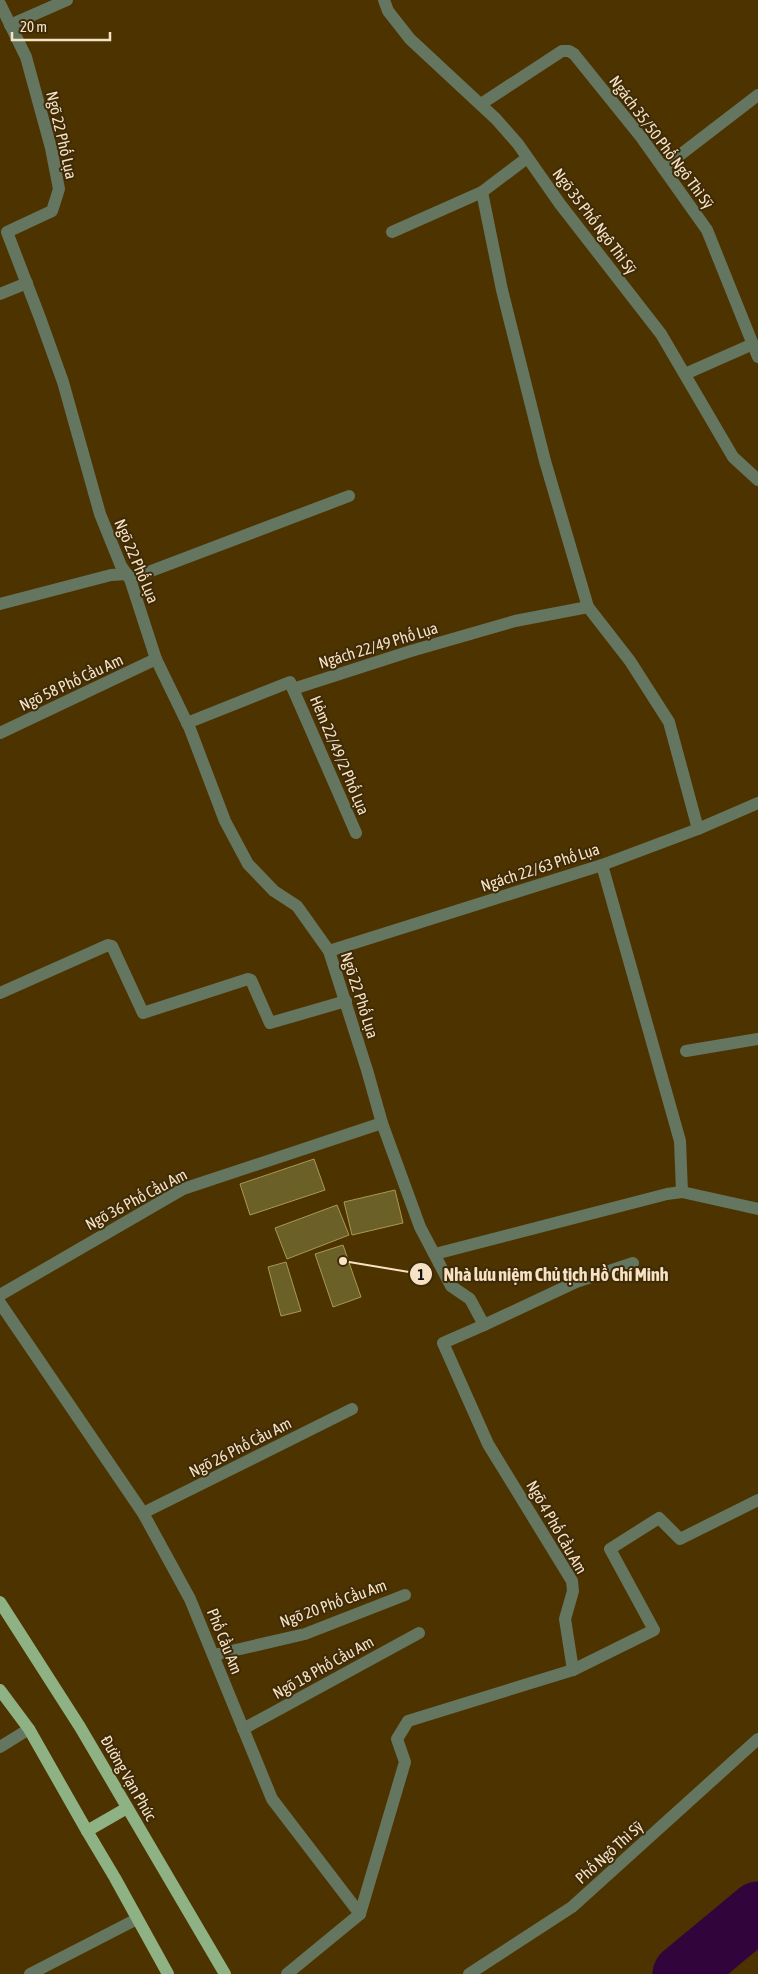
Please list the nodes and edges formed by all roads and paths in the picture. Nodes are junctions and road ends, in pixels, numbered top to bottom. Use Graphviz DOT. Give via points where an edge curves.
graph roads {
  1 [pos="67,0"];
  2 [pos="384,0"];
  3 [pos="0,4"];
  4 [pos="10,25"];
  5 [pos="758,95"];
  6 [pos="481,104"];
  7 [pos="527,158"];
  8 [pos="663,168"];
  9 [pos="482,192"];
  10 [pos="392,232"];
  11 [pos="26,283"];
  12 [pos="0,294"];
  13 [pos="753,344"];
  14 [pos="758,357"];
  15 [pos="685,374"];
  16 [pos="758,480"];
  17 [pos="349,496"];
  18 [pos="129,576"];
  19 [pos="0,604"];
  20 [pos="588,607"];
  21 [pos="156,659"];
  22 [pos="293,689"];
  23 [pos="187,723"];
  24 [pos="0,733"];
  25 [pos="758,803"];
  26 [pos="698,829"];
  27 [pos="356,833"];
  28 [pos="602,865"];
  29 [pos="329,951"];
  30 [pos="0,993"];
  31 [pos="346,1001"];
  32 [pos="758,1039"];
  33 [pos="686,1051"];
  34 [pos="382,1123"];
  35 [pos="682,1192"];
  36 [pos="758,1209"];
  37 [pos="435,1254"];
  38 [pos="633,1264"];
  39 [pos="0,1295"];
  40 [pos="0,1303"];
  41 [pos="484,1325"];
  42 [pos="352,1409"];
  43 [pos="758,1500"];
  44 [pos="143,1513"];
  45 [pos="405,1595"];
  46 [pos="0,1602"];
  47 [pos="419,1633"];
  48 [pos="214,1655"];
  49 [pos="573,1670"];
  50 [pos="0,1690"];
  51 [pos="29,1729"];
  52 [pos="243,1729"];
  53 [pos="758,1739"];
  54 [pos="0,1747"];
  55 [pos="127,1808"];
  56 [pos="86,1831"];
  57 [pos="360,1914"];
  58 [pos="137,1919"];
  59 [pos="30,1974"];
  60 [pos="168,1974"];
  61 [pos="225,1974"];
  62 [pos="287,1974"];
  63 [pos="469,1974"];
  1 -- 4 [label="street"];
  2 -- 6 [label="street, Ngõ 35 Phố Ngô Thì Sỹ" via="388,11 410,39"];
  3 -- 4 [label="street, Ngõ 22 Phố Lụa"];
  4 -- 11 [label="street, Ngõ 22 Phố Lụa" via="26,57 59,189 52,211 7,232"];
  5 -- 8 [label="street"];
  6 -- 7 [label="street, Ngõ 35 Phố Ngô Thì Sỹ"];
  6 -- 8 [label="street, Ngách 35/50 Phố Ngô Thì Sỹ" via="562,50 568,51 574,54"];
  7 -- 9 [label="street"];
  7 -- 15 [label="street, Ngõ 35 Phố Ngô Thì Sỹ" via="661,334"];
  8 -- 13 [label="street, Ngách 35/50 Phố Ngô Thì Sỹ" via="707,230"];
  9 -- 10 [label="street"];
  9 -- 20 [label="street" via="502,290 542,452"];
  11 -- 12 [label="street"];
  11 -- 18 [label="street, Ngõ 22 Phố Lụa" via="63,382 100,514 121,566"];
  13 -- 14 [label="street, Ngách 35/50 Phố Ngô Thì Sỹ"];
  13 -- 15 [label="street"];
  15 -- 16 [label="street, Ngõ 35 Phố Ngô Thì Sỹ" via="734,457"];
  17 -- 18 [label="street"];
  18 -- 19 [label="street" via="112,575"];
  18 -- 21 [label="street, Ngõ 22 Phố Lụa"];
  20 -- 22 [label="street, Ngách 22/49 Phố Lụa" via="515,621"];
  20 -- 26 [label="street" via="630,661 669,722"];
  21 -- 23 [label="street, Ngõ 22 Phố Lụa"];
  21 -- 24 [label="street, Ngõ 58 Phố Cầu Am"];
  22 -- 23 [label="street, Ngách 22/49 Phố Lụa" via="290,682"];
  22 -- 27 [label="street, Hẻm 22/49/2 Phố Lụa"];
  23 -- 29 [label="street, Ngõ 22 Phố Lụa" via="225,821 243,856 274,891 297,906"];
  25 -- 26 [label="street, Ngách 22/63 Phố Lụa"];
  26 -- 28 [label="street, Ngách 22/63 Phố Lụa"];
  28 -- 29 [label="street, Ngách 22/63 Phố Lụa"];
  28 -- 35 [label="street" via="680,1141"];
  29 -- 31 [label="street, Ngõ 22 Phố Lụa"];
  30 -- 31 [label="street" via="108,945 112,946 143,1012 248,979 270,1023"];
  31 -- 34 [label="street, Ngõ 22 Phố Lụa"];
  32 -- 33 [label="street"];
  34 -- 37 [label="street" via="420,1227"];
  34 -- 39 [label="street, Ngõ 36 Phố Cầu Am" via="183,1189"];
  35 -- 36 [label="street"];
  35 -- 37 [label="street"];
  37 -- 41 [label="street" via="451,1286 470,1299"];
  38 -- 41 [label="street" via="576,1282"];
  40 -- 44 [label="street, Phố Cầu Am"];
  41 -- 49 [label="street, Ngõ 4 Phố Cầu Am" via="443,1343 488,1444 572,1581 573,1591 565,1619"];
  42 -- 44 [label="street, Ngõ 26 Phố Cầu Am"];
  43 -- 49 [label="street" via="680,1538 660,1518 610,1549 654,1630"];
  44 -- 48 [label="street, Phố Cầu Am" via="190,1599"];
  45 -- 48 [label="street, Ngõ 20 Phố Cầu Am" via="305,1634"];
  46 -- 55 [label="main road, Đường Vạn Phúc"];
  47 -- 52 [label="street, Ngõ 18 Phố Cầu Am"];
  48 -- 52 [label="street, Phố Cầu Am"];
  49 -- 57 [label="street" via="408,1721 397,1739 405,1762"];
  50 -- 51 [label="main road"];
  51 -- 54 [label="street"];
  51 -- 56 [label="main road"];
  52 -- 57 [label="street, Phố Cầu Am" via="272,1799"];
  53 -- 63 [label="street, Phố Ngô Thì Sỹ" via="572,1907"];
  55 -- 56 [label="main road"];
  55 -- 61 [label="main road, Đường Vạn Phúc"];
  56 -- 58 [label="main road"];
  57 -- 62 [label="street"];
  58 -- 59 [label="street"];
  58 -- 60 [label="main road"];
}
